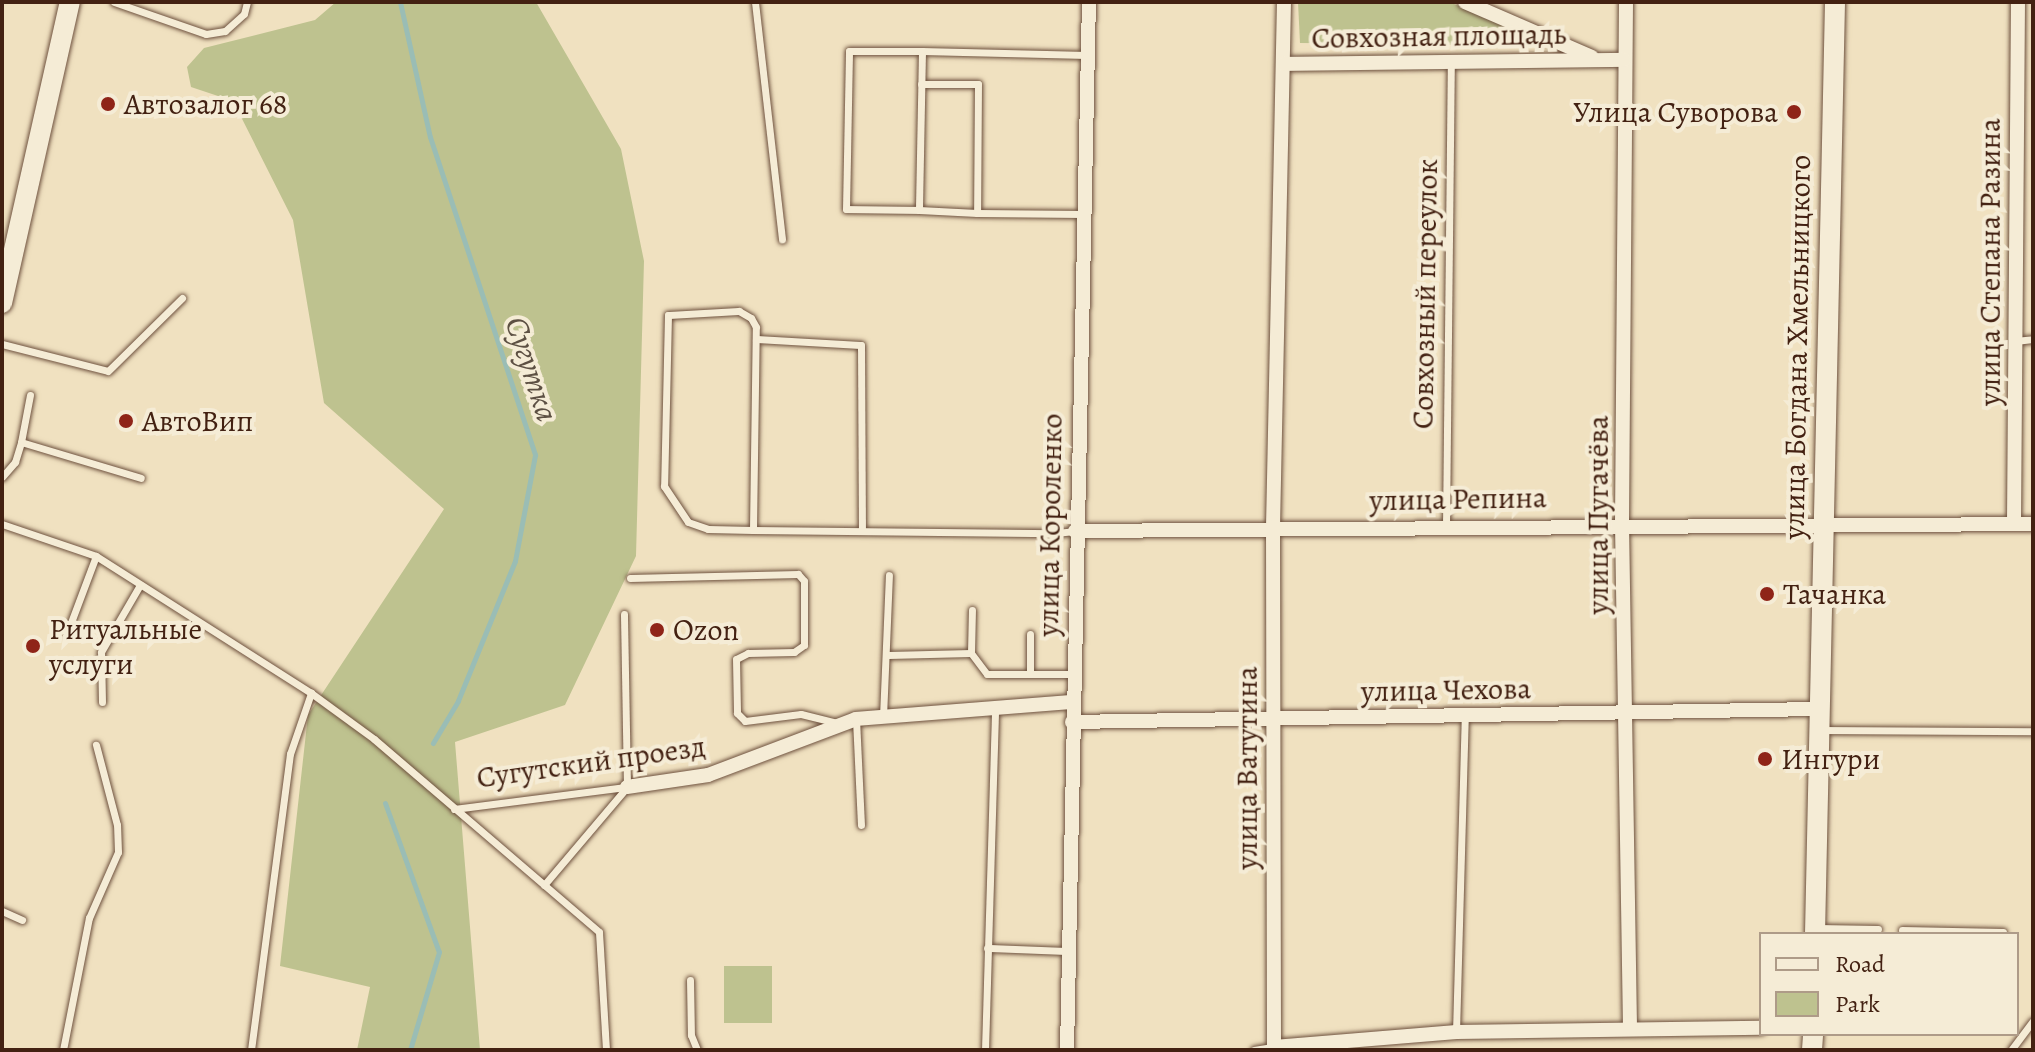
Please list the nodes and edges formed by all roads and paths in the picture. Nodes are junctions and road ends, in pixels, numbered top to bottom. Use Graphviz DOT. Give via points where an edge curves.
graph roads {
  1 [pos="70,2"];
  2 [pos="114,2"];
  3 [pos="247,2"];
  4 [pos="755,2"];
  5 [pos="1089,2"];
  6 [pos="1284,2"];
  7 [pos="1465,2"];
  8 [pos="1626,2"];
  9 [pos="1835,2"];
  10 [pos="2018,2"];
  11 [pos="922,51"];
  12 [pos="1087,55"];
  13 [pos="1596,59"];
  14 [pos="1624,60"];
  15 [pos="1451,63"];
  16 [pos="1284,64"];
  17 [pos="921,84"];
  18 [pos="919,210"];
  19 [pos="977,213"];
  20 [pos="1083,214"];
  21 [pos="782,239"];
  22 [pos="182,298"];
  23 [pos="2,303"];
  24 [pos="756,339"];
  25 [pos="2033,339"];
  26 [pos="2015,341"];
  27 [pos="2,344"];
  28 [pos="30,395"];
  29 [pos="21,442"];
  30 [pos="2,477"];
  31 [pos="141,478"];
  32 [pos="1824,522"];
  33 [pos="2014,522"];
  34 [pos="2,524"];
  35 [pos="1622,524"];
  36 [pos="2033,524"];
  37 [pos="1446,526"];
  38 [pos="1273,527"];
  39 [pos="753,530"];
  40 [pos="862,530"];
  41 [pos="1075,531"];
  42 [pos="96,556"];
  43 [pos="889,575"];
  44 [pos="630,578"];
  45 [pos="140,585"];
  46 [pos="972,610"];
  47 [pos="624,614"];
  48 [pos="67,633"];
  49 [pos="1030,634"];
  50 [pos="971,653"];
  51 [pos="888,655"];
  52 [pos="1030,674"];
  53 [pos="1073,674"];
  54 [pos="311,693"];
  55 [pos="102,702"];
  56 [pos="1073,702"];
  57 [pos="995,708"];
  58 [pos="1820,709"];
  59 [pos="1627,712"];
  60 [pos="1465,715"];
  61 [pos="883,717"];
  62 [pos="856,719"];
  63 [pos="1272,719"];
  64 [pos="1072,722"];
  65 [pos="839,723"];
  66 [pos="1819,730"];
  67 [pos="2033,731"];
  68 [pos="96,745"];
  69 [pos="627,787"];
  70 [pos="454,809"];
  71 [pos="861,825"];
  72 [pos="544,885"];
  73 [pos="2,911"];
  74 [pos="22,920"];
  75 [pos="1878,929"];
  76 [pos="1902,930"];
  77 [pos="1815,931"];
  78 [pos="2003,932"];
  79 [pos="987,948"];
  80 [pos="1069,951"];
  81 [pos="690,980"];
  82 [pos="2033,1021"];
  83 [pos="1630,1028"];
  84 [pos="1759,1028"];
  85 [pos="1456,1032"];
  86 [pos="1274,1047"];
  87 [pos="63,1050"];
  88 [pos="251,1050"];
  89 [pos="606,1050"];
  90 [pos="697,1050"];
  91 [pos="985,1050"];
  92 [pos="1067,1050"];
  93 [pos="1254,1050"];
  94 [pos="2011,1050"];
  1 -- 23 [label="main road"];
  2 -- 3 [label="lane" via="206,34 225,31 244,14"];
  4 -- 21 [label="lane"];
  5 -- 12 [label="street, улица Короленко"];
  6 -- 16 [label="street, улица Ватутина"];
  7 -- 13 [label="street, Совхозная площадь"];
  8 -- 14 [label="street, улица Пугачёва"];
  9 -- 32 [label="main road, улица Богдана Хмельницкого"];
  10 -- 26 [label="street, улица Степана Разина"];
  11 -- 12 [label="lane"];
  11 -- 17 [label="lane"];
  11 -- 18 [label="lane" via="849,51 846,193 846,209"];
  12 -- 20 [label="street, улица Короленко"];
  13 -- 14 [label="street, Совхозная площадь"];
  13 -- 15 [label="street, Совхозная площадь"];
  14 -- 35 [label="street, улица Пугачёва"];
  15 -- 16 [label="street, Совхозная площадь"];
  15 -- 37 [label="lane, Совхозный переулок"];
  16 -- 38 [label="street, улица Ватутина"];
  17 -- 18 [label="lane"];
  17 -- 19 [label="lane" via="978,84"];
  18 -- 19 [label="lane"];
  19 -- 20 [label="lane"];
  20 -- 41 [label="street, улица Короленко"];
  22 -- 27 [label="lane" via="108,371"];
  24 -- 39 [label="lane"];
  24 -- 39 [label="lane" via="751,318 739,311 679,311 668,315 665,326 668,499 688,522 708,529"];
  24 -- 40 [label="lane" via="861,345"];
  25 -- 26 [label="lane"];
  26 -- 33 [label="street, улица Степана Разина"];
  28 -- 29 [label="lane"];
  29 -- 30 [label="lane" via="15,462"];
  29 -- 31 [label="lane"];
  32 -- 33 [label="street, улица Репина"];
  32 -- 35 [label="street, улица Репина"];
  32 -- 58 [label="main road, улица Богдана Хмельницкого"];
  33 -- 36 [label="street, улица Репина"];
  34 -- 42 [label="lane, Сугутский проезд"];
  35 -- 37 [label="street, улица Репина"];
  35 -- 59 [label="street, улица Пугачёва"];
  37 -- 38 [label="street, улица Репина"];
  38 -- 41 [label="street, улица Репина"];
  38 -- 63 [label="street, улица Ватутина"];
  39 -- 40 [label="lane"];
  40 -- 41 [label="lane"];
  41 -- 53 [label="street, улица Короленко"];
  42 -- 45 [label="lane, Сугутский проезд"];
  42 -- 48 [label="lane"];
  43 -- 51 [label="lane"];
  44 -- 65 [label="lane" via="798,574 804,581 804,645 794,652 748,653 736,659 737,713 745,721 801,714"];
  45 -- 54 [label="lane, Сугутский проезд"];
  45 -- 55 [label="lane" via="101,652"];
  46 -- 50 [label="lane"];
  47 -- 69 [label="lane"];
  49 -- 52 [label="lane"];
  50 -- 51 [label="lane"];
  50 -- 52 [label="lane" via="987,674"];
  51 -- 61 [label="lane"];
  52 -- 53 [label="lane"];
  53 -- 56 [label="street, улица Короленко"];
  54 -- 70 [label="lane, Сугутский проезд"];
  54 -- 88 [label="lane" via="290,754"];
  56 -- 57 [label="street, Сугутский проезд"];
  56 -- 64 [label="street, улица Короленко"];
  57 -- 61 [label="street, Сугутский проезд"];
  57 -- 79 [label="lane"];
  58 -- 59 [label="street, улица Чехова"];
  58 -- 66 [label="main road, улица Богдана Хмельницкого"];
  59 -- 60 [label="street, улица Чехова"];
  59 -- 83 [label="street, улица Пугачёва"];
  60 -- 63 [label="street, улица Чехова"];
  60 -- 85 [label="lane"];
  61 -- 62 [label="street, Сугутский проезд"];
  62 -- 65 [label="street, Сугутский проезд"];
  62 -- 71 [label="lane"];
  63 -- 64 [label="street, улица Чехова"];
  63 -- 86 [label="street, улица Ватутина"];
  64 -- 80 [label="street, улица Короленко"];
  65 -- 69 [label="street, Сугутский проезд" via="708,775"];
  66 -- 67 [label="lane"];
  66 -- 77 [label="main road, улица Богдана Хмельницкого"];
  68 -- 87 [label="lane" via="117,825 118,852 89,918"];
  69 -- 70 [label="lane, Сугутский проезд"];
  69 -- 72 [label="lane"];
  70 -- 72 [label="lane"];
  72 -- 89 [label="lane" via="599,932"];
  73 -- 74 [label="lane"];
  75 -- 77 [label="lane"];
  76 -- 78 [label="lane"];
  79 -- 80 [label="lane"];
  79 -- 91 [label="lane"];
  80 -- 92 [label="street, улица Короленко"];
  81 -- 90 [label="lane" via="691,1035"];
  82 -- 94 [label="lane"];
  83 -- 84 [label="street"];
  83 -- 85 [label="street"];
  85 -- 86 [label="street"];
  86 -- 93 [label="lane"];
}
